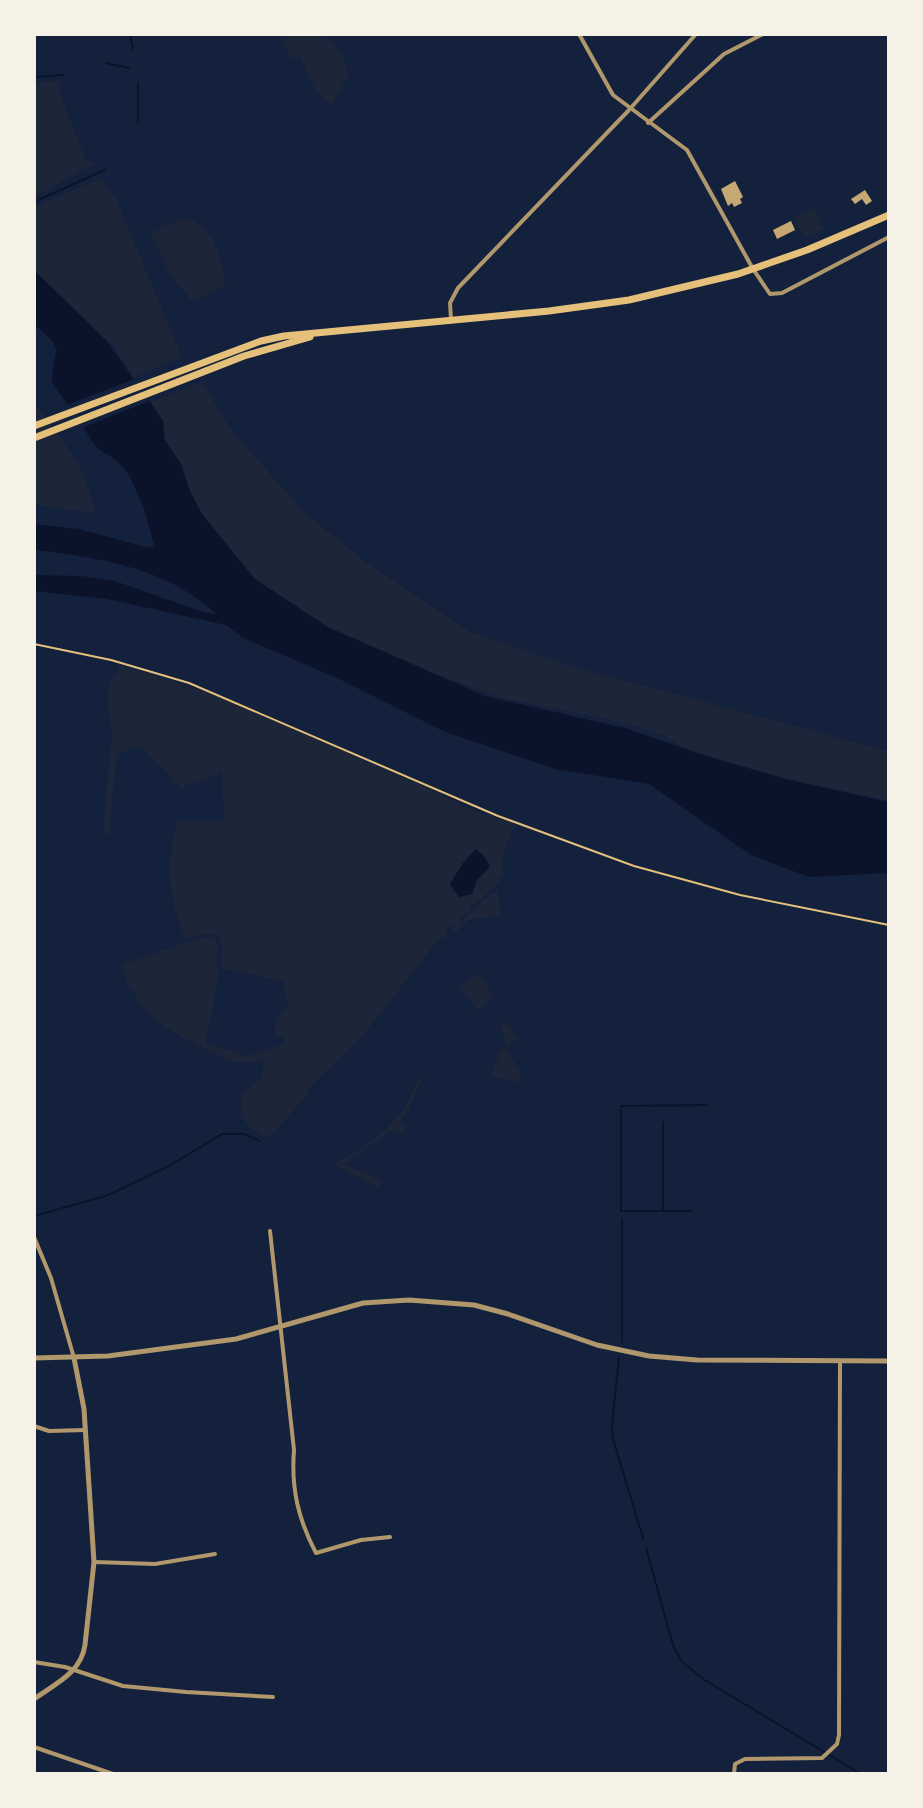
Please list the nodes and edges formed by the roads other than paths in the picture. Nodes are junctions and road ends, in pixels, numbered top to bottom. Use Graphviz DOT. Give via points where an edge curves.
graph roads {
  1 [pos="579,34"];
  2 [pos="696,34"];
  3 [pos="763,34"];
  4 [pos="629,110"];
  5 [pos="648,123"];
  6 [pos="889,215"];
  7 [pos="889,237"];
  8 [pos="753,269"];
  9 [pos="451,320"];
  10 [pos="316,335"];
  11 [pos="34,426"];
  12 [pos="34,438"];
  13 [pos="270,1231"];
  14 [pos="34,1237"];
  15 [pos="282,1328"];
  16 [pos="34,1358"];
  17 [pos="74,1358"];
  18 [pos="840,1360"];
  19 [pos="889,1361"];
  20 [pos="34,1426"];
  21 [pos="85,1430"];
  22 [pos="390,1537"];
  23 [pos="215,1554"];
  24 [pos="94,1562"];
  25 [pos="34,1662"];
  26 [pos="74,1670"];
  27 [pos="273,1697"];
  28 [pos="34,1699"];
  29 [pos="34,1747"];
  30 [pos="113,1774"];
  31 [pos="734,1774"];
  1 -- 4 [label="street" via="610,91"];
  2 -- 4 [label="street"];
  3 -- 5 [label="street" via="724,54"];
  4 -- 5 [label="street"];
  4 -- 9 [label="street" via="458,288 450,303"];
  5 -- 8 [label="street" via="687,150"];
  6 -- 8 [label="highway"];
  7 -- 8 [label="street" via="776,294 770,294"];
  8 -- 9 [label="highway" via="629,300"];
  9 -- 10 [label="highway"];
  10 -- 11 [label="highway" via="261,341"];
  10 -- 12 [label="highway" via="206,370"];
  13 -- 15 [label="street"];
  14 -- 17 [label="street"];
  15 -- 17 [label="street" via="236,1339"];
  15 -- 18 [label="street" via="363,1303 442,1301 508,1314 597,1345 649,1356"];
  15 -- 22 [label="street" via="295,1499 316,1553"];
  16 -- 17 [label="street"];
  17 -- 21 [label="street"];
  18 -- 19 [label="street"];
  18 -- 31 [label="street" via="839,1735 822,1758 745,1759 735,1764"];
  20 -- 21 [label="street"];
  21 -- 24 [label="street"];
  23 -- 24 [label="street" via="155,1564"];
  24 -- 26 [label="street" via="84,1653"];
  25 -- 26 [label="street"];
  26 -- 27 [label="street" via="123,1686"];
  26 -- 28 [label="street"];
  29 -- 30 [label="street"];
}
